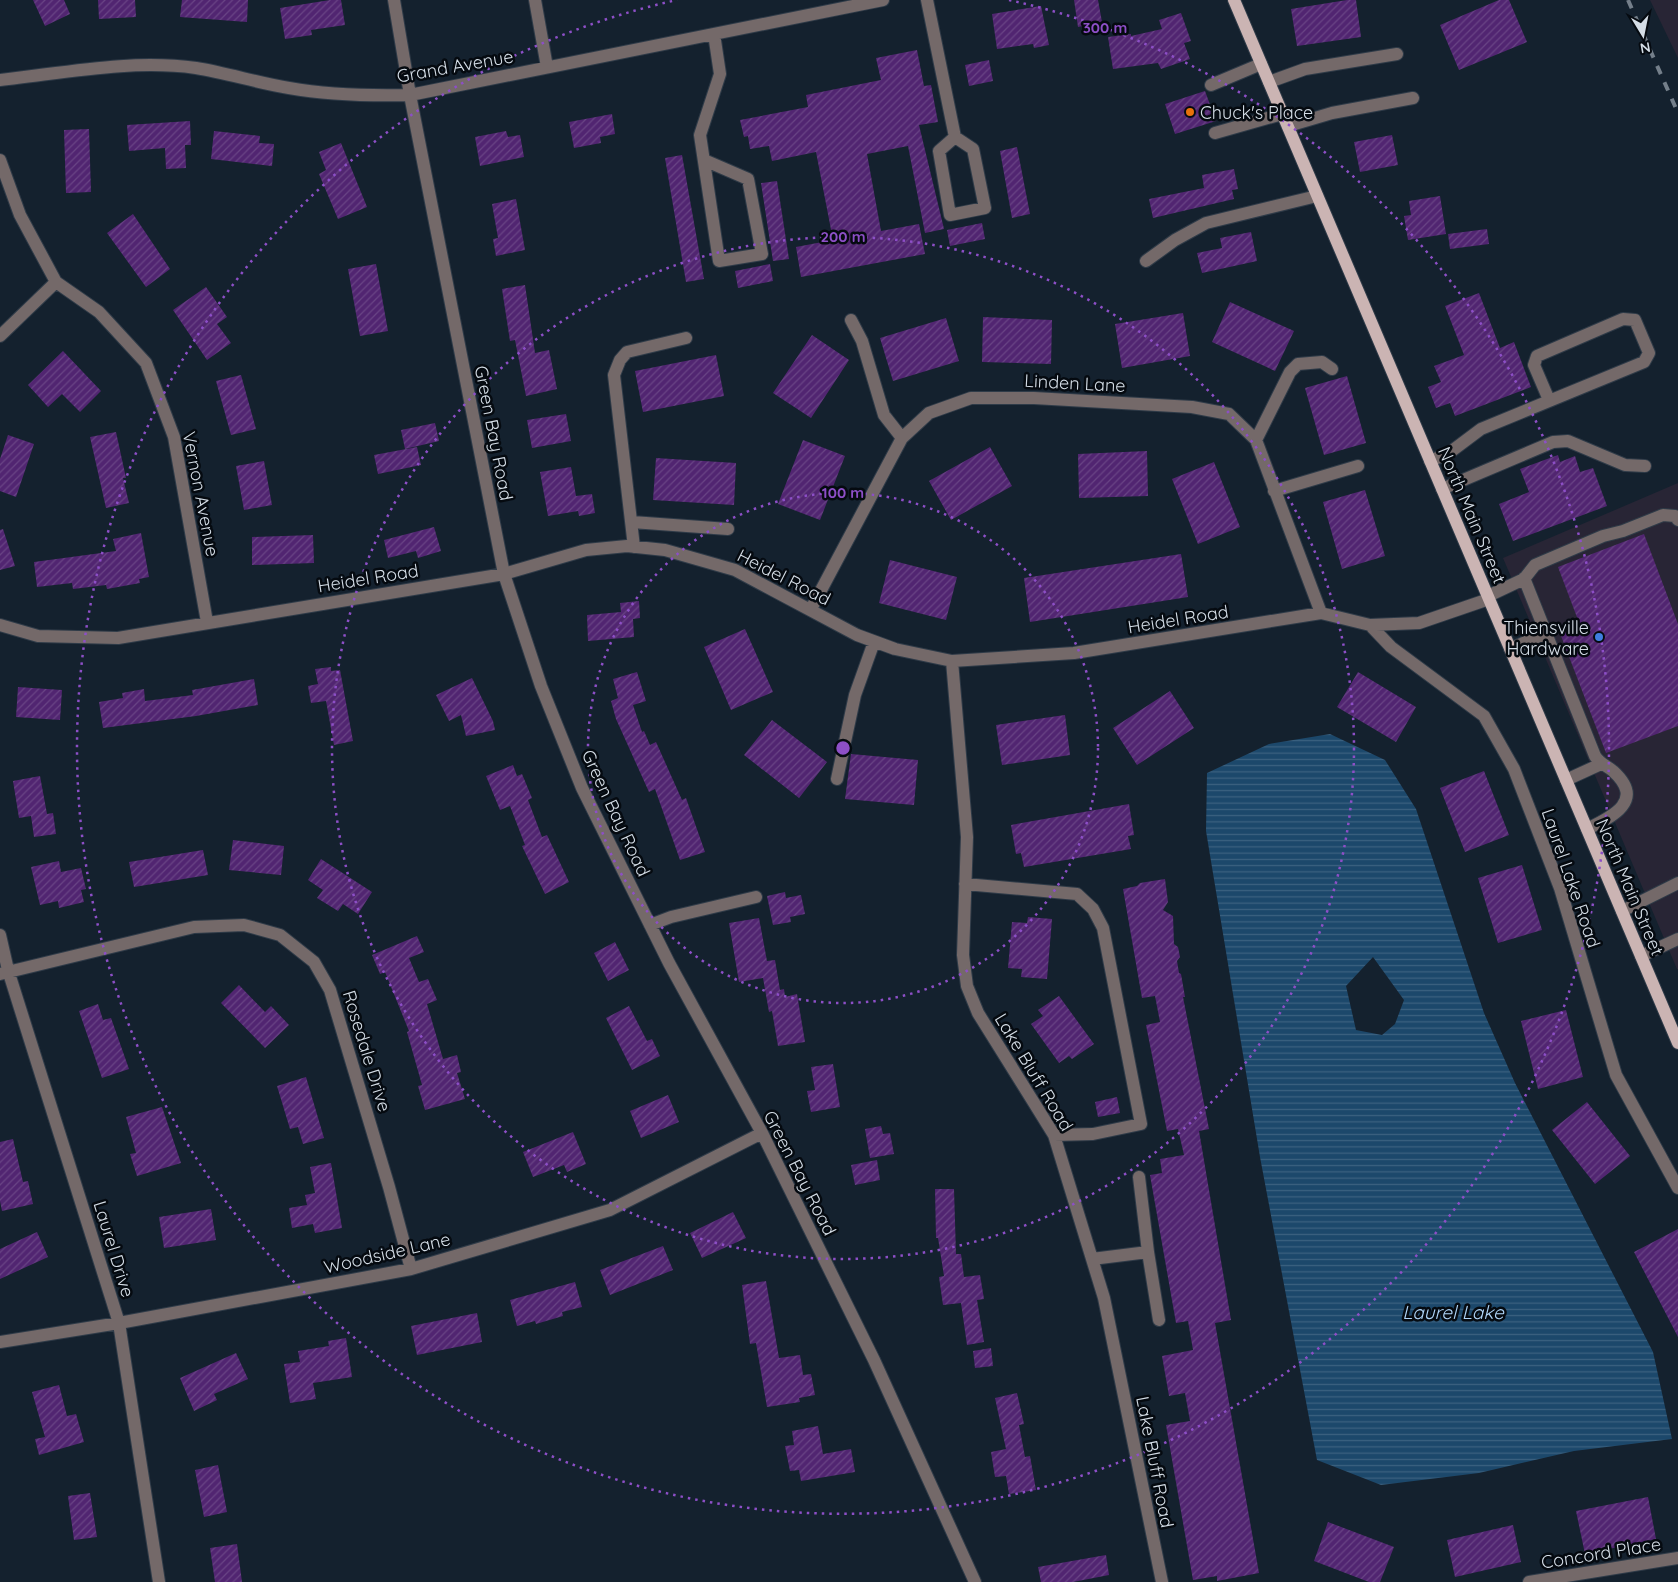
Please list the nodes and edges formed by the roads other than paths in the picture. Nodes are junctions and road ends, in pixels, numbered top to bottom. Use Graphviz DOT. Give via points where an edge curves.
graph roads {
  1 [pos="394,0"];
  2 [pos="535,0"];
  3 [pos="884,0"];
  4 [pos="926,0"];
  5 [pos="1234,0"];
  6 [pos="714,34"];
  7 [pos="1397,54"];
  8 [pos="1261,64"];
  9 [pos="547,67"];
  10 [pos="0,80"];
  11 [pos="1269,82"];
  12 [pos="1211,85"];
  13 [pos="410,95"];
  14 [pos="1412,98"];
  15 [pos="1282,114"];
  16 [pos="1288,126"];
  17 [pos="1215,133"];
  18 [pos="955,137"];
  19 [pos="0,160"];
  20 [pos="704,160"];
  21 [pos="1317,196"];
  22 [pos="1146,261"];
  23 [pos="56,282"];
  24 [pos="851,320"];
  25 [pos="0,336"];
  26 [pos="686,338"];
  27 [pos="1332,369"];
  28 [pos="1549,400"];
  29 [pos="902,438"];
  30 [pos="1256,440"];
  31 [pos="1430,461"];
  32 [pos="1358,466"];
  33 [pos="1645,466"];
  34 [pos="1442,489"];
  35 [pos="1274,491"];
  36 [pos="1678,520"];
  37 [pos="632,522"];
  38 [pos="728,529"];
  39 [pos="634,547"];
  40 [pos="504,574"];
  41 [pos="1524,578"];
  42 [pos="1488,598"];
  43 [pos="811,609"];
  44 [pos="1320,613"];
  45 [pos="207,622"];
  46 [pos="1370,625"];
  47 [pos="0,626"];
  48 [pos="1546,632"];
  49 [pos="874,642"];
  50 [pos="1510,649"];
  51 [pos="952,661"];
  52 [pos="1601,764"];
  53 [pos="837,779"];
  54 [pos="1566,780"];
  55 [pos="1587,829"];
  56 [pos="1678,883"];
  57 [pos="965,884"];
  58 [pos="756,897"];
  59 [pos="1622,911"];
  60 [pos="650,925"];
  61 [pos="0,935"];
  62 [pos="1678,939"];
  63 [pos="1641,956"];
  64 [pos="4,972"];
  65 [pos="1678,1043"];
  66 [pos="762,1134"];
  67 [pos="1054,1135"];
  68 [pos="1139,1177"];
  69 [pos="1678,1188"];
  70 [pos="1148,1252"];
  71 [pos="1092,1259"];
  72 [pos="411,1269"];
  73 [pos="1160,1320"];
  74 [pos="119,1323"];
  75 [pos="0,1342"];
  76 [pos="1678,1558"];
  77 [pos="159,1582"];
  78 [pos="975,1582"];
  79 [pos="1162,1582"];
  80 [pos="1528,1582"];
  1 -- 13 [label="street, Green Bay Road"];
  2 -- 9 [label="street"];
  3 -- 6 [label="street, Grand Avenue"];
  4 -- 18 [label="street"];
  5 -- 8 [label="main road, North Main Street"];
  6 -- 9 [label="street, Grand Avenue"];
  6 -- 20 [label="street" via="720,74 700,135"];
  7 -- 11 [label="street" via="1305,69"];
  8 -- 11 [label="main road, North Main Street"];
  8 -- 12 [label="street"];
  9 -- 13 [label="street, Grand Avenue"];
  10 -- 13 [label="street, Grand Avenue" via="136,65 196,68 287,88 322,92 365,96"];
  11 -- 15 [label="main road, North Main Street"];
  13 -- 40 [label="street, Green Bay Road"];
  14 -- 16 [label="street" via="1332,113"];
  15 -- 16 [label="main road, North Main Street"];
  15 -- 17 [label="street"];
  16 -- 21 [label="main road, North Main Street"];
  18 -- 18 [label="street" via="973,149 985,208 950,215 939,151"];
  19 -- 23 [label="street, Vernon Avenue" via="20,215"];
  20 -- 20 [label="street" via="720,261 762,254 748,179"];
  21 -- 22 [label="street" via="1206,223"];
  21 -- 31 [label="main road, North Main Street"];
  23 -- 25 [label="street"];
  23 -- 45 [label="street, Vernon Avenue" via="99,312 146,363 174,437"];
  24 -- 29 [label="street" via="862,341 884,415"];
  26 -- 37 [label="street" via="627,352 614,375"];
  27 -- 30 [label="street" via="1322,362 1298,364 1290,372"];
  28 -- 28 [label="street" via="1644,362 1649,353 1635,320 1623,319 1537,356 1534,365"];
  28 -- 31 [label="street" via="1481,429 1449,453"];
  29 -- 30 [label="street, Linden Lane" via="929,413 971,398 1034,398 1201,409 1229,414"];
  29 -- 43 [label="street, Linden Lane"];
  30 -- 35 [label="street, Linden Lane"];
  31 -- 34 [label="main road, North Main Street"];
  32 -- 35 [label="street"];
  33 -- 34 [label="street" via="1624,465 1568,441 1553,442"];
  34 -- 42 [label="main road, North Main Street"];
  35 -- 44 [label="street, Linden Lane"];
  36 -- 41 [label="street, Heidel Road" via="1675,516 1663,515 1603,536 1535,565"];
  37 -- 38 [label="street"];
  37 -- 39 [label="street"];
  39 -- 40 [label="street, Heidel Road" via="586,550"];
  39 -- 43 [label="street, Heidel Road" via="665,550 735,570"];
  40 -- 45 [label="street, Heidel Road"];
  40 -- 60 [label="street, Green Bay Road" via="541,686 582,788"];
  41 -- 42 [label="street, Heidel Road"];
  41 -- 48 [label="street"];
  42 -- 46 [label="street, Heidel Road" via="1419,623"];
  42 -- 50 [label="main road, North Main Street"];
  43 -- 49 [label="street, Heidel Road"];
  44 -- 46 [label="street, Heidel Road"];
  44 -- 51 [label="street, Heidel Road" via="1074,653"];
  45 -- 47 [label="street, Heidel Road" via="118,638 38,636"];
  46 -- 69 [label="street, Laurel Lake Road" via="1391,647 1484,716 1514,769 1560,888 1616,1075"];
  48 -- 50 [label="street"];
  48 -- 52 [label="street"];
  49 -- 51 [label="street, Heidel Road"];
  49 -- 53 [label="street" via="855,695"];
  50 -- 54 [label="main road, North Main Street"];
  51 -- 57 [label="street, Lake Bluff Road" via="967,837"];
  52 -- 54 [label="street"];
  52 -- 55 [label="street" via="1620,779 1627,801 1612,817"];
  54 -- 55 [label="main road, North Main Street"];
  55 -- 59 [label="main road, North Main Street"];
  56 -- 59 [label="street"];
  57 -- 67 [label="street, Lake Bluff Road" via="963,955 967,986 978,1013"];
  57 -- 67 [label="street" via="1077,894 1093,909 1102,928 1141,1124 1093,1134"];
  58 -- 60 [label="street"];
  59 -- 63 [label="main road, North Main Street"];
  60 -- 66 [label="street, Green Bay Road"];
  61 -- 64 [label="street, Laurel Drive"];
  62 -- 63 [label="street"];
  63 -- 65 [label="main road, North Main Street"];
  64 -- 72 [label="street, Rosedale Drive" via="194,927 244,924 280,935 314,962 330,990"];
  64 -- 74 [label="street, Laurel Drive"];
  66 -- 72 [label="street, Woodside Lane" via="610,1210"];
  66 -- 78 [label="street, Green Bay Road" via="874,1360"];
  67 -- 71 [label="street, Lake Bluff Road"];
  68 -- 70 [label="street"];
  70 -- 71 [label="street"];
  70 -- 73 [label="street"];
  71 -- 79 [label="street, Lake Bluff Road" via="1104,1298"];
  72 -- 74 [label="street, Woodside Lane"];
  74 -- 75 [label="street, Woodside Lane"];
  74 -- 77 [label="street, Laurel Drive"];
  76 -- 80 [label="street, Concord Place"];
}
